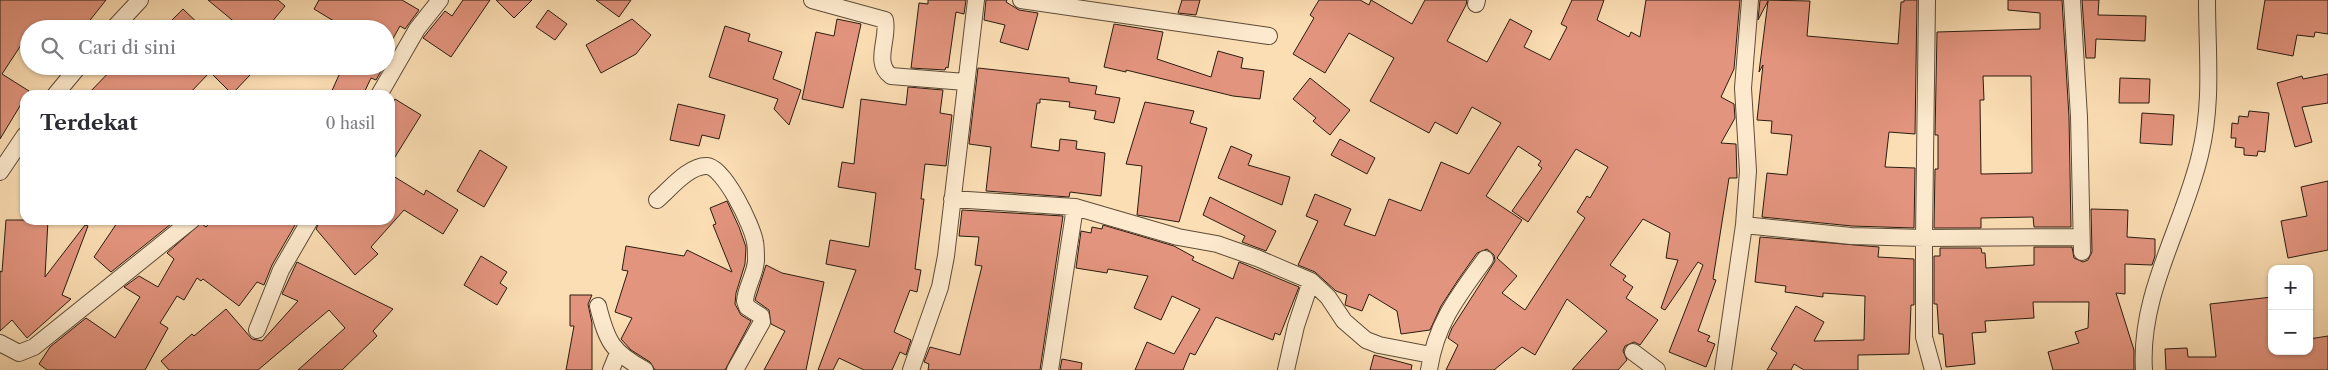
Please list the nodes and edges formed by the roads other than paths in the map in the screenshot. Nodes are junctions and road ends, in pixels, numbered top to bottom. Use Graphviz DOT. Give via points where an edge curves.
graph roads {
  1 [pos="140,0"];
  2 [pos="440,0"];
  3 [pos="812,0"];
  4 [pos="976,0"];
  5 [pos="1021,0"];
  6 [pos="1750,0"];
  7 [pos="1927,0"];
  8 [pos="2072,0"];
  9 [pos="2207,0"];
  10 [pos="121,20"];
  11 [pos="1268,36"];
  12 [pos="395,67"];
  13 [pos="72,75"];
  14 [pos="391,75"];
  15 [pos="965,82"];
  16 [pos="59,90"];
  17 [pos="382,90"];
  18 [pos="20,142"];
  19 [pos="0,172"];
  20 [pos="952,199"];
  21 [pos="657,200"];
  22 [pos="1075,207"];
  23 [pos="186,225"];
  24 [pos="307,225"];
  25 [pos="1744,225"];
  26 [pos="1924,238"];
  27 [pos="1485,259"];
  28 [pos="1311,282"];
  29 [pos="598,306"];
  30 [pos="257,330"];
  31 [pos="0,344"];
  32 [pos="1633,352"];
  33 [pos="618,353"];
  34 [pos="1430,362"];
  35 [pos="611,370"];
  36 [pos="645,370"];
  37 [pos="735,370"];
  38 [pos="911,370"];
  39 [pos="1050,370"];
  40 [pos="1286,370"];
  41 [pos="1657,370"];
  42 [pos="1723,370"];
  43 [pos="1933,370"];
  44 [pos="2144,370"];
  1 -- 10 [label="street"];
  2 -- 12 [label="street" via="417,29"];
  3 -- 15 [label="street" via="886,20 882,62 885,72 891,76"];
  4 -- 15 [label="street"];
  5 -- 11 [label="street"];
  6 -- 25 [label="street" via="1743,88 1748,171"];
  7 -- 26 [label="street"];
  8 -- 26 [label="street" via="2079,117 2081,244"];
  9 -- 44 [label="street" via="2210,94 2207,126 2200,157 2149,309 2143,348"];
  13 -- 16 [label="street"];
  14 -- 17 [label="street"];
  15 -- 20 [label="street"];
  18 -- 19 [label="street"];
  20 -- 22 [label="street"];
  20 -- 38 [label="street" via="940,287"];
  21 -- 37 [label="street" via="691,171 711,167 727,184 746,218 755,242 756,261 745,301 747,307 761,316 762,322"];
  22 -- 28 [label="street" via="1178,237 1216,244"];
  22 -- 39 [label="street"];
  23 -- 31 [label="street" via="34,348 19,352"];
  24 -- 30 [label="street" via="281,270"];
  25 -- 26 [label="street" via="1851,236"];
  25 -- 42 [label="street"];
  26 -- 43 [label="street" via="1924,337"];
  27 -- 34 [label="street" via="1447,312"];
  28 -- 34 [label="street" via="1328,297 1344,321 1366,340"];
  28 -- 40 [label="street"];
  29 -- 33 [label="street" via="608,337"];
  32 -- 41 [label="street"];
  33 -- 35 [label="street"];
  33 -- 36 [label="street"];
}
